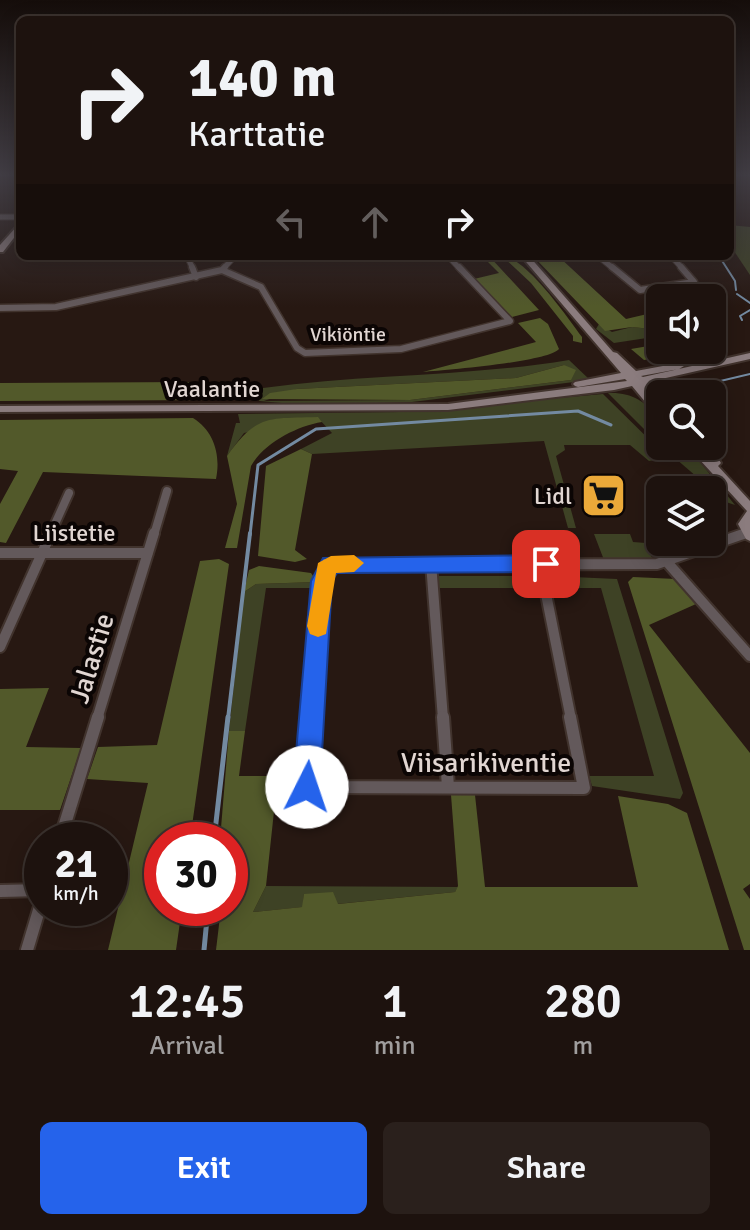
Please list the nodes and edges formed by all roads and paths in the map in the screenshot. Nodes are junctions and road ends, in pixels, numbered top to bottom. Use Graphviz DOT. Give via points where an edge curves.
graph roads {
  1 [pos="16,231"];
  2 [pos="0,250"];
  3 [pos="189,260"];
  4 [pos="231,260"];
  5 [pos="452,260"];
  6 [pos="528,260"];
  7 [pos="603,260"];
  8 [pos="675,260"];
  9 [pos="222,270"];
  10 [pos="196,277"];
  11 [pos="0,308"];
  12 [pos="750,355"];
  13 [pos="635,379"];
  14 [pos="646,388"];
  15 [pos="646,394"];
  16 [pos="0,409"];
  17 [pos="707,460"];
  18 [pos="712,460"];
  19 [pos="719,471"];
  20 [pos="167,491"];
  21 [pos="69,493"];
  22 [pos="750,508"];
  23 [pos="750,515"];
  24 [pos="748,534"];
  25 [pos="0,553"];
  26 [pos="42,553"];
  27 [pos="148,553"];
  28 [pos="667,562"];
  29 [pos="431,563"];
  30 [pos="540,564"];
  31 [pos="0,647"];
  32 [pos="750,656"];
  33 [pos="448,787"];
  34 [pos="66,822"];
  35 [pos="24,890"];
  36 [pos="0,891"];
  37 [pos="34,926"];
  38 [pos="27,950"];
  1 -- 2 [label="street"];
  3 -- 10 [label="street"];
  4 -- 9 [label="street"];
  5 -- 9 [label="street, Vikiöntie" via="510,321 401,349 305,353 261,287"];
  6 -- 13 [label="street"];
  7 -- 8 [label="street" via="636,289 694,282"];
  9 -- 10 [label="street"];
  10 -- 11 [label="street" via="56,307"];
  12 -- 13 [label="street, Vaalantie"];
  13 -- 14 [label="street"];
  13 -- 15 [label="street"];
  13 -- 16 [label="street, Vaalantie" via="497,403"];
  17 -- 19 [label="street"];
  18 -- 19 [label="street"];
  19 -- 22 [label="street"];
  20 -- 27 [label="street, Jalastie"];
  21 -- 26 [label="street"];
  23 -- 24 [label="street" via="744,524"];
  24 -- 28 [label="street"];
  25 -- 26 [label="street, Liistetie"];
  26 -- 27 [label="street, Liistetie"];
  26 -- 31 [label="street"];
  27 -- 34 [label="street, Jalastie"];
  28 -- 30 [label="street"];
  28 -- 32 [label="street"];
  29 -- 30 [label="street"];
  29 -- 33 [label="street"];
  29 -- 33 [label="street, Viisarikiventie" via="339,563 326,569 307,787"];
  30 -- 33 [label="street, Viisarikiventie" via="584,788"];
  35 -- 36 [label="street"];
  37 -- 38 [label="street"];
}
